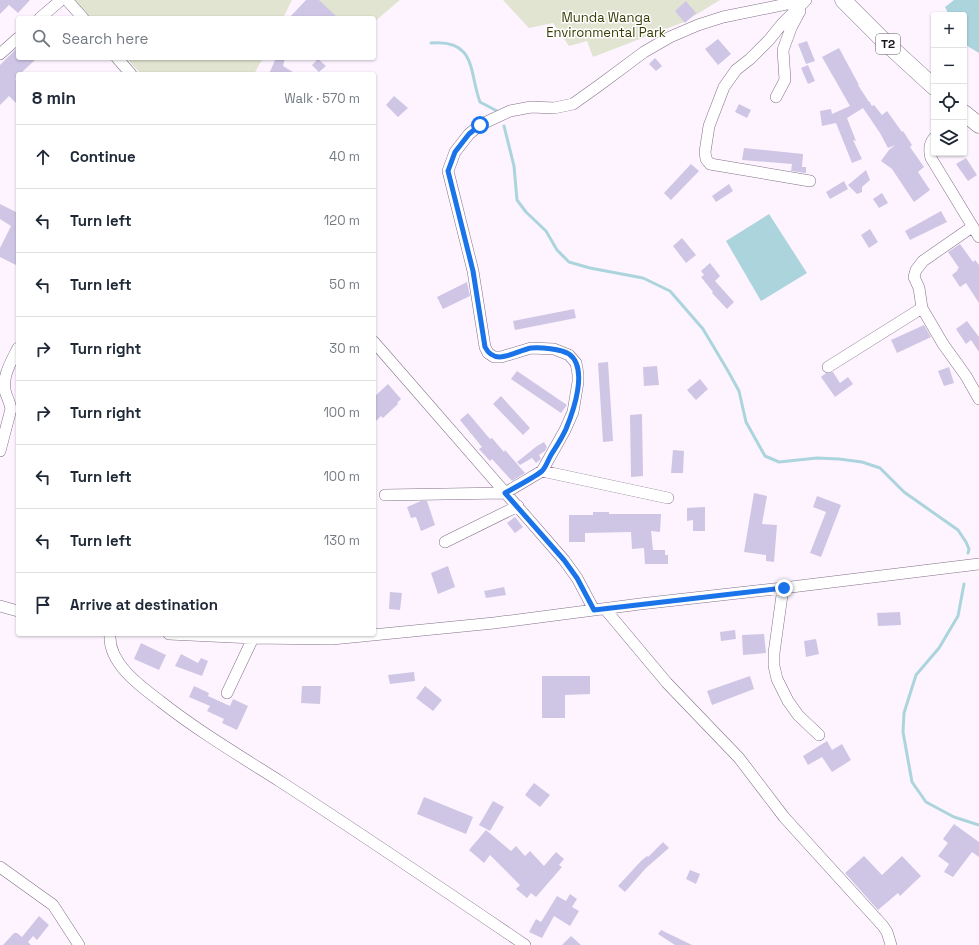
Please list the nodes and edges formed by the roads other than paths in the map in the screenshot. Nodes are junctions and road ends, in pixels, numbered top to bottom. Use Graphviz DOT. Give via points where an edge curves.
graph roads {
  1 [pos="62,0"];
  2 [pos="67,0"];
  3 [pos="806,0"];
  4 [pos="844,0"];
  5 [pos="42,16"];
  6 [pos="81,16"];
  7 [pos="16,40"];
  8 [pos="0,54"];
  9 [pos="120,60"];
  10 [pos="129,72"];
  11 [pos="931,84"];
  12 [pos="776,97"];
  13 [pos="967,115"];
  14 [pos="979,125"];
  15 [pos="931,142"];
  16 [pos="810,181"];
  17 [pos="972,227"];
  18 [pos="979,238"];
  19 [pos="922,308"];
  20 [pos="376,344"];
  21 [pos="16,352"];
  22 [pos="828,367"];
  23 [pos="979,400"];
  24 [pos="0,451"];
  25 [pos="542,471"];
  26 [pos="505,493"];
  27 [pos="385,495"];
  28 [pos="668,498"];
  29 [pos="518,506"];
  30 [pos="445,542"];
  31 [pos="979,564"];
  32 [pos="784,588"];
  33 [pos="0,606"];
  34 [pos="599,609"];
  35 [pos="16,610"];
  36 [pos="376,635"];
  37 [pos="110,636"];
  38 [pos="211,636"];
  39 [pos="362,636"];
  40 [pos="253,638"];
  41 [pos="227,693"];
  42 [pos="819,735"];
  43 [pos="0,867"];
  44 [pos="79,945"];
  45 [pos="525,945"];
  46 [pos="891,945"];
  1 -- 5 [label="street"];
  2 -- 6 [label="street"];
  3 -- 12 [label="street" via="783,50 785,80"];
  3 -- 16 [label="street" via="750,59 736,70 724,87 709,126 705,152 710,164"];
  3 -- 25 [label="street" via="723,17 670,37 644,52 573,104 510,111 480,125 455,152 448,171 473,271 481,326 488,353 494,357 502,357 531,348 554,349 569,355 576,363 578,382 573,412"];
  4 -- 11 [label="highway, T2"];
  7 -- 8 [label="street"];
  9 -- 10 [label="street"];
  13 -- 14 [label="highway"];
  15 -- 17 [label="street" via="931,158"];
  17 -- 18 [label="street"];
  17 -- 19 [label="street" via="923,261 916,270 914,276"];
  19 -- 22 [label="street"];
  19 -- 23 [label="street"];
  20 -- 26 [label="street"];
  21 -- 24 [label="street" via="5,378 6,394 11,409"];
  25 -- 26 [label="street"];
  25 -- 28 [label="street"];
  26 -- 27 [label="street"];
  26 -- 29 [label="street"];
  29 -- 30 [label="street"];
  29 -- 34 [label="street" via="568,566"];
  31 -- 32 [label="street"];
  32 -- 34 [label="street"];
  32 -- 42 [label="street" via="774,653 777,679 798,715"];
  33 -- 35 [label="street"];
  34 -- 36 [label="street"];
  34 -- 46 [label="street" via="739,758 784,817 883,926"];
  37 -- 45 [label="street" via="111,649 116,659 135,682 190,723 337,818"];
  38 -- 40 [label="street"];
  39 -- 40 [label="street" via="332,639"];
  40 -- 41 [label="street"];
  43 -- 44 [label="street" via="53,905"];
}
